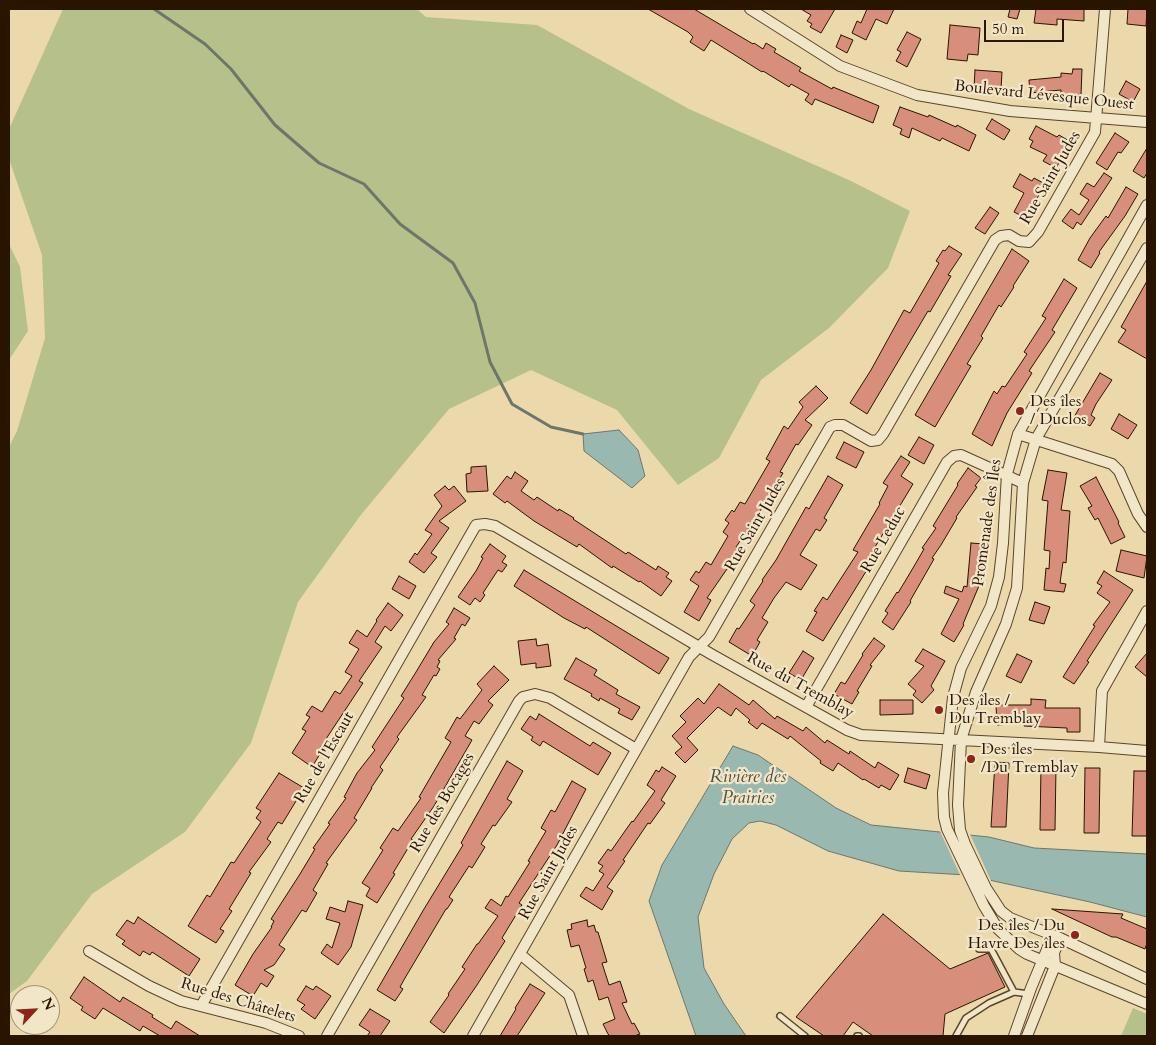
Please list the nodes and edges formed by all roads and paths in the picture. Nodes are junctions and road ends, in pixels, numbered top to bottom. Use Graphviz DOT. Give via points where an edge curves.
graph roads {
  1 [pos="750,9"];
  2 [pos="1105,9"];
  3 [pos="1096,119"];
  4 [pos="1147,122"];
  5 [pos="1147,205"];
  6 [pos="1147,248"];
  7 [pos="1018,434"];
  8 [pos="1036,439"];
  9 [pos="1007,474"];
  10 [pos="1023,483"];
  11 [pos="476,525"];
  12 [pos="1147,527"];
  13 [pos="1147,611"];
  14 [pos="699,647"];
  15 [pos="806,707"];
  16 [pos="948,740"];
  17 [pos="961,740"];
  18 [pos="1099,747"];
  19 [pos="636,749"];
  20 [pos="1147,752"];
  21 [pos="981,888"];
  22 [pos="1057,936"];
  23 [pos="979,949"];
  24 [pos="89,951"];
  25 [pos="520,954"];
  26 [pos="1042,961"];
  27 [pos="1055,966"];
  28 [pos="1147,979"];
  29 [pos="1014,992"];
  30 [pos="1028,994"];
  31 [pos="1147,1004"];
  32 [pos="201,1006"];
  33 [pos="780,1016"];
  34 [pos="299,1036"];
  35 [pos="327,1036"];
  36 [pos="473,1036"];
  37 [pos="583,1036"];
  38 [pos="805,1036"];
  39 [pos="956,1036"];
  40 [pos="1014,1036"];
  41 [pos="1027,1036"];
  1 -- 3 [label="street, Boulevard Lévesque Ouest" via="840,66 917,95 990,108"];
  2 -- 3 [label="street"];
  3 -- 4 [label="street, Boulevard Lévesque Ouest"];
  3 -- 14 [label="street, Rue Saint Judes" via="1095,132 1035,236 1029,242 1009,235 995,240 878,440 871,441 843,425 830,428 709,638"];
  5 -- 7 [label="street, Promenade des Îles"];
  6 -- 8 [label="street, Promenade des Îles"];
  7 -- 8 [label="street"];
  7 -- 9 [label="street, Promenade des Îles"];
  8 -- 10 [label="street, Promenade des Îles"];
  8 -- 12 [label="street" via="1112,464 1119,471"];
  9 -- 10 [label="street, Rue Leduc"];
  9 -- 15 [label="street, Rue Leduc" via="961,455 947,462"];
  9 -- 16 [label="street, Promenade des Îles" via="999,578 991,606 961,668 953,697"];
  10 -- 17 [label="street, Promenade des Îles" via="1017,588 1006,624 976,692"];
  11 -- 14 [label="street, Rue du Tremblay" via="495,526"];
  11 -- 32 [label="street, Rue de l'Escaut"];
  13 -- 18 [label="street" via="1102,691"];
  14 -- 15 [label="street, Rue du Tremblay"];
  14 -- 19 [label="street, Rue Saint Judes" via="689,657"];
  15 -- 16 [label="street, Rue du Tremblay" via="861,735"];
  16 -- 17 [label="street, Rue du Tremblay"];
  16 -- 21 [label="street, Promenade des Îles" via="944,817 947,829"];
  17 -- 18 [label="street, Rue du Tremblay"];
  17 -- 21 [label="street, Promenade des Îles" via="960,830"];
  18 -- 20 [label="street, Rue du Tremblay"];
  19 -- 25 [label="street, Rue Saint Judes"];
  19 -- 35 [label="street, Rue des Bocages" via="550,698 535,694 519,700"];
  21 -- 22 [label="street, Promenade des Îles" via="1010,918"];
  21 -- 26 [label="street, Promenade des Îles" via="984,906 998,929 1019,949"];
  22 -- 26 [label="street"];
  22 -- 27 [label="street"];
  22 -- 28 [label="street, Promenade des Îles"];
  23 -- 29 [label="lane" via="990,949"];
  24 -- 32 [label="street, Rue des Châtelets" via="149,986 181,1001"];
  25 -- 36 [label="street, Rue Saint Judes"];
  25 -- 37 [label="street" via="569,995"];
  26 -- 27 [label="street, Promenade des Îles"];
  26 -- 30 [label="street"];
  27 -- 31 [label="street, Promenade des Îles"];
  27 -- 41 [label="street"];
  29 -- 30 [label="lane"];
  29 -- 39 [label="lane" via="989,1002 966,1018"];
  30 -- 40 [label="street"];
  32 -- 34 [label="street, Rue des Châtelets" via="266,1023"];
  33 -- 38 [label="lane"];
}
